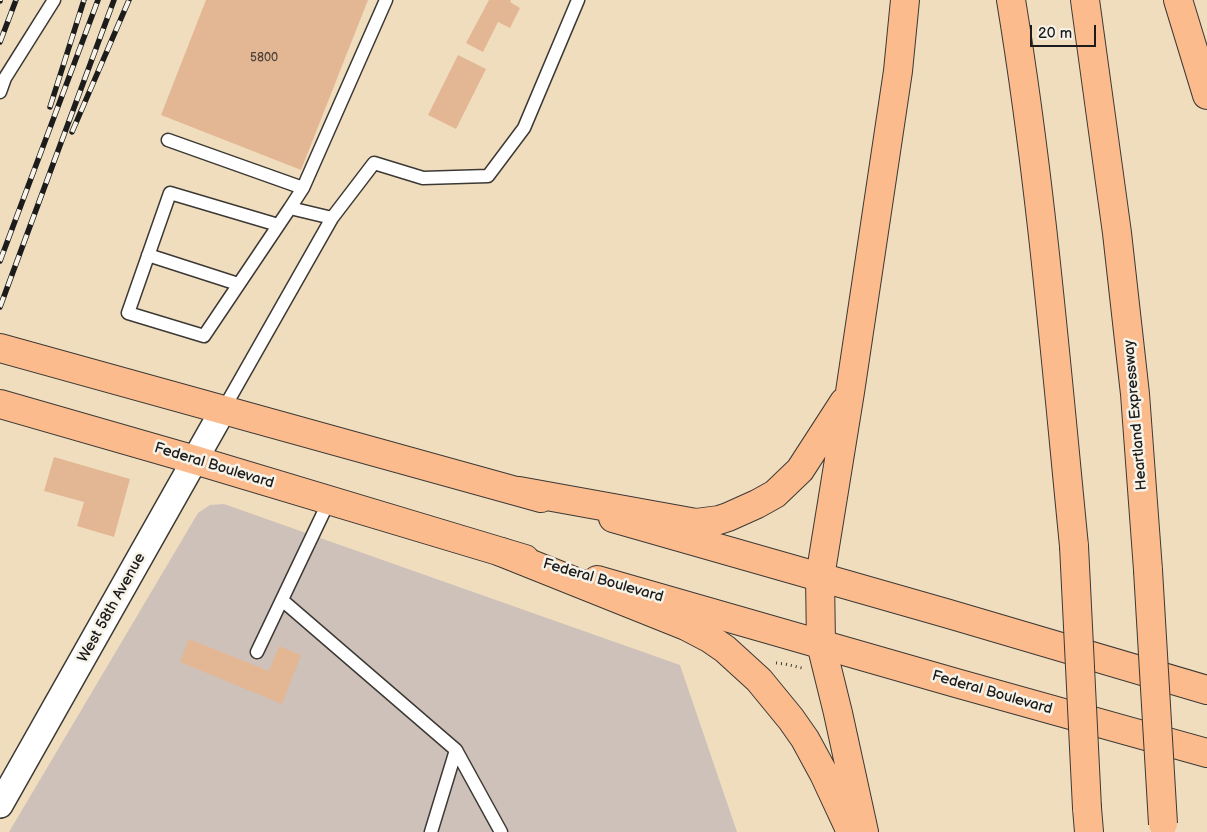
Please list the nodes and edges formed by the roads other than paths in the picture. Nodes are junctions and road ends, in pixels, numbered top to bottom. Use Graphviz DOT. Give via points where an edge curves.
graph roads {
  1 [pos="54,0"];
  2 [pos="386,0"];
  3 [pos="578,0"];
  4 [pos="905,0"];
  5 [pos="1011,0"];
  6 [pos="1085,0"];
  7 [pos="1178,0"];
  8 [pos="0,92"];
  9 [pos="1207,95"];
  10 [pos="168,140"];
  11 [pos="303,188"];
  12 [pos="290,208"];
  13 [pos="332,218"];
  14 [pos="278,225"];
  15 [pos="148,255"];
  16 [pos="238,284"];
  17 [pos="0,348"];
  18 [pos="850,392"];
  19 [pos="0,404"];
  20 [pos="224,410"];
  21 [pos="195,460"];
  22 [pos="519,491"];
  23 [pos="329,501"];
  24 [pos="501,552"];
  25 [pos="820,577"];
  26 [pos="282,600"];
  27 [pos="821,644"];
  28 [pos="257,652"];
  29 [pos="1207,690"];
  30 [pos="456,750"];
  31 [pos="1207,752"];
  32 [pos="0,805"];
  33 [pos="1088,820"];
  34 [pos="1163,828"];
  35 [pos="497,829"];
  36 [pos="431,832"];
  37 [pos="851,832"];
  38 [pos="864,832"];
  1 -- 8 [label="lane" via="5,78"];
  2 -- 11 [label="lane"];
  3 -- 13 [label="lane" via="524,128 488,176 423,178 374,162"];
  4 -- 18 [label="main road" via="898,71"];
  5 -- 33 [label="main road, bridge" via="1050,291 1074,546"];
  6 -- 34 [label="main road, Heartland Expressway, bridge" via="1136,394"];
  7 -- 9 [label="main road"];
  10 -- 11 [label="lane"];
  11 -- 12 [label="lane"];
  12 -- 13 [label="lane"];
  12 -- 14 [label="lane"];
  13 -- 20 [label="lane"];
  14 -- 15 [label="lane" via="170,193"];
  14 -- 16 [label="lane"];
  15 -- 16 [label="lane"];
  15 -- 16 [label="lane" via="128,313 204,336"];
  17 -- 20 [label="main road"];
  18 -- 22 [label="main road" via="800,470 775,494 719,520 696,523"];
  18 -- 25 [label="main road"];
  19 -- 21 [label="main road, Federal Boulevard"];
  20 -- 21 [label="street, West 58th Avenue"];
  20 -- 22 [label="main road"];
  21 -- 23 [label="main road, Federal Boulevard"];
  21 -- 32 [label="street, West 58th Avenue"];
  22 -- 25 [label="main road"];
  23 -- 24 [label="main road, Federal Boulevard"];
  23 -- 26 [label="lane"];
  24 -- 27 [label="main road, Federal Boulevard"];
  24 -- 37 [label="main road" via="686,626 725,649 760,680 801,732"];
  25 -- 27 [label="main road"];
  25 -- 29 [label="main road"];
  26 -- 28 [label="lane"];
  26 -- 30 [label="lane"];
  27 -- 31 [label="main road, Federal Boulevard"];
  27 -- 38 [label="main road"];
  30 -- 35 [label="lane"];
  30 -- 36 [label="lane"];
}
